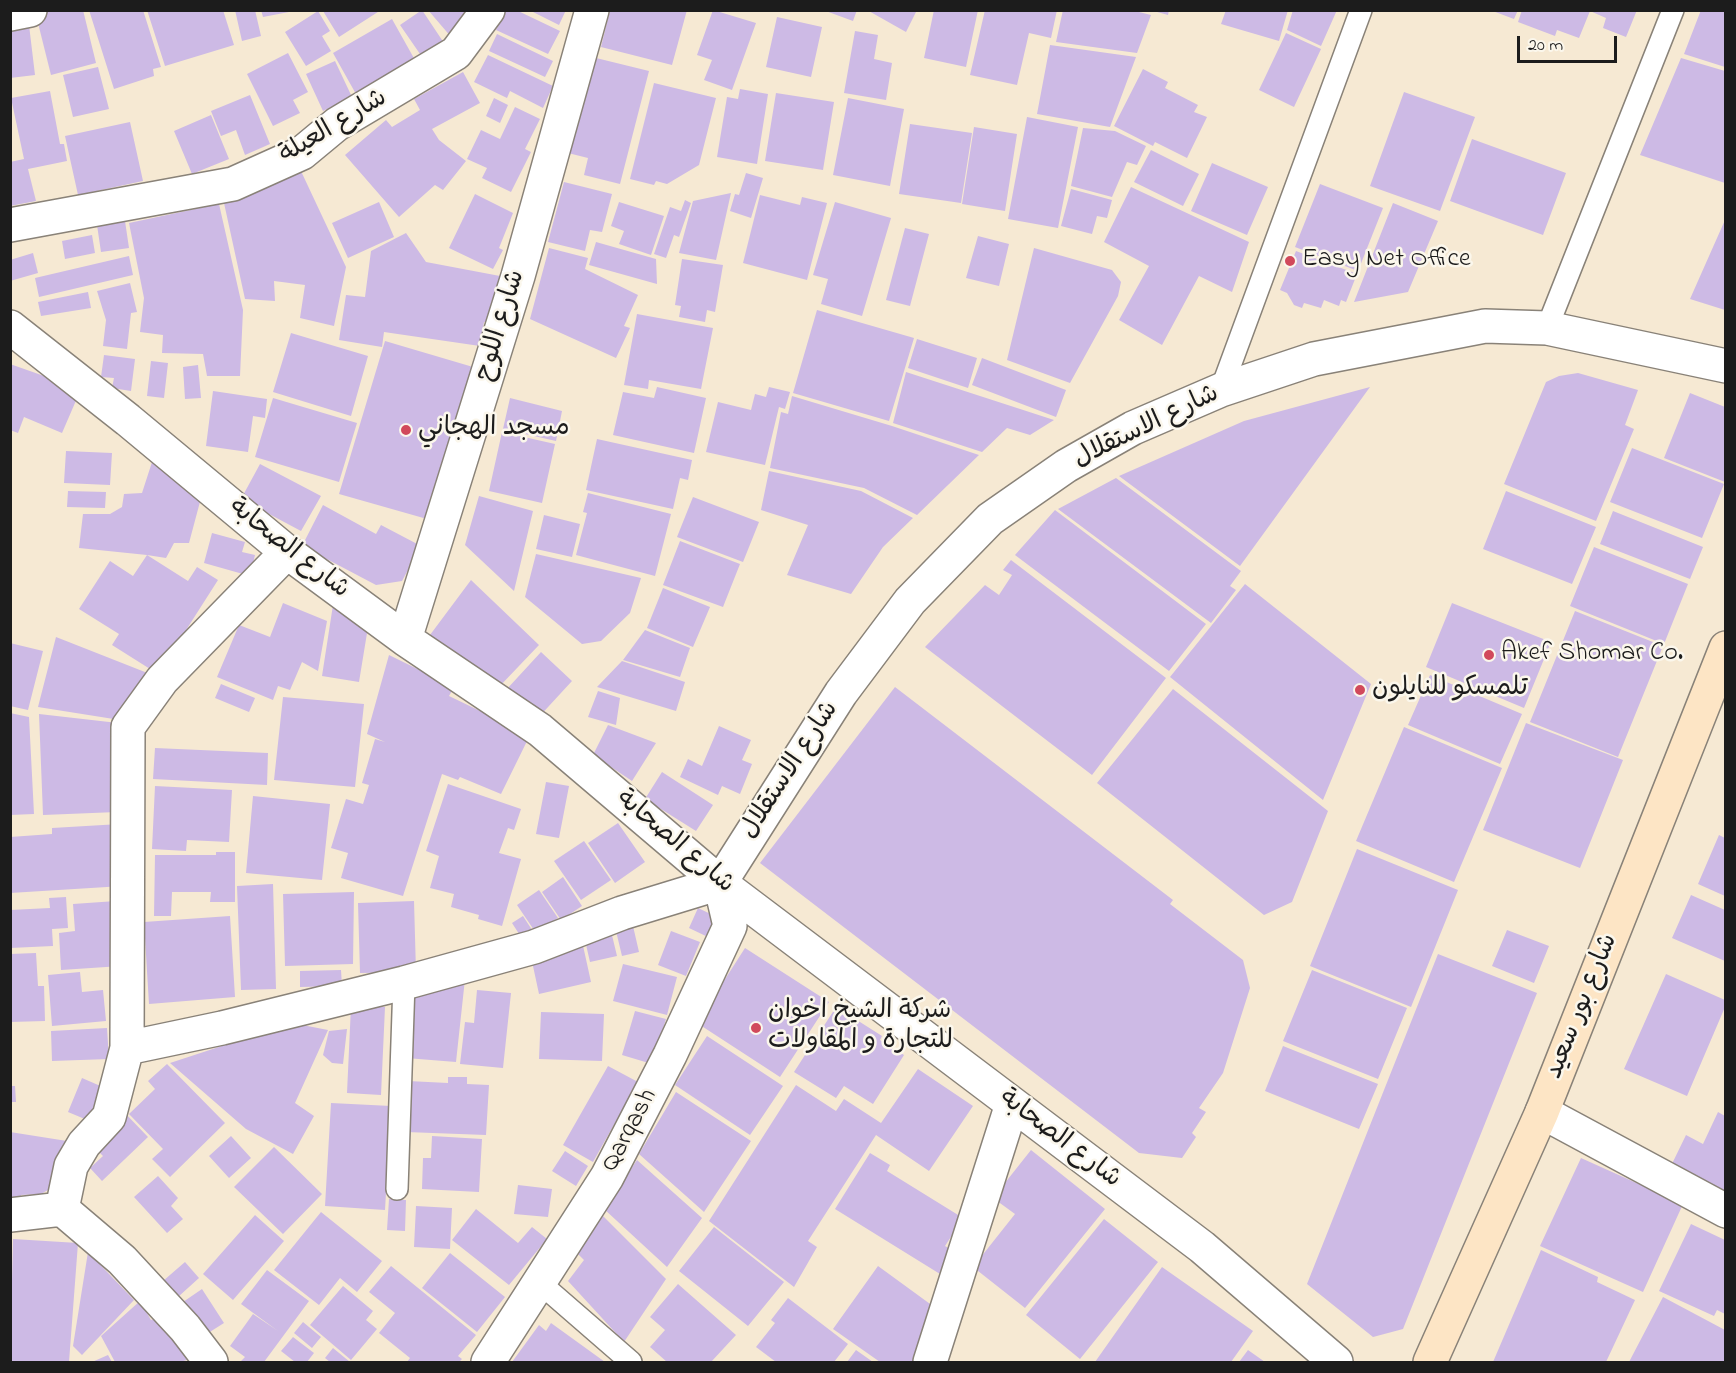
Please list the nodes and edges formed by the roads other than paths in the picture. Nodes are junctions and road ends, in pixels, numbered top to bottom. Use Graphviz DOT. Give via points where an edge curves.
graph roads {
  1 [pos="30,10"];
  2 [pos="488,10"];
  3 [pos="592,10"];
  4 [pos="1361,10"];
  5 [pos="1673,10"];
  6 [pos="10,14"];
  7 [pos="10,225"];
  8 [pos="10,327"];
  9 [pos="1547,328"];
  10 [pos="1725,366"];
  11 [pos="1221,390"];
  12 [pos="286,552"];
  13 [pos="405,639"];
  14 [pos="1725,648"];
  15 [pos="720,883"];
  16 [pos="404,983"];
  17 [pos="128,1047"];
  18 [pos="1012,1104"];
  19 [pos="1542,1112"];
  20 [pos="397,1189"];
  21 [pos="62,1209"];
  22 [pos="1725,1211"];
  23 [pos="10,1215"];
  24 [pos="540,1283"];
  25 [pos="211,1362"];
  26 [pos="488,1362"];
  27 [pos="631,1362"];
  28 [pos="930,1362"];
  29 [pos="1336,1362"];
  30 [pos="1430,1362"];
  1 -- 6 [label="street"];
  2 -- 7 [label="street, شارع العيلة" via="456,53 337,124 302,153 233,184"];
  3 -- 13 [label="street, شارع اللوح" via="518,276"];
  4 -- 11 [label="lane"];
  5 -- 9 [label="lane"];
  8 -- 12 [label="street, شارع الصحابة"];
  9 -- 10 [label="street, شارع الاستقلال"];
  9 -- 11 [label="street, شارع الاستقلال" via="1485,326 1314,359"];
  11 -- 15 [label="street, شارع الاستقلال" via="1133,428 1066,466 990,519 910,601 841,693"];
  12 -- 13 [label="street, شارع الصحابة"];
  12 -- 17 [label="street" via="162,680 128,727"];
  13 -- 15 [label="street, شارع الصحابة" via="540,730"];
  14 -- 19 [label="street, شارع بور سعيد"];
  15 -- 16 [label="street" via="622,913 534,946"];
  15 -- 18 [label="street, شارع الصحابة"];
  15 -- 24 [label="street, Qarqash" via="730,926 607,1177"];
  16 -- 17 [label="street"];
  16 -- 20 [label="lane"];
  17 -- 21 [label="street" via="109,1117 84,1144 71,1166"];
  18 -- 28 [label="street"];
  18 -- 29 [label="street, شارع الصحابة" via="1202,1247"];
  19 -- 22 [label="street"];
  19 -- 30 [label="street, شارع بور سعيد"];
  21 -- 23 [label="street"];
  21 -- 25 [label="street" via="122,1260"];
  24 -- 26 [label="street, Qarqash"];
  24 -- 27 [label="lane"];
}
